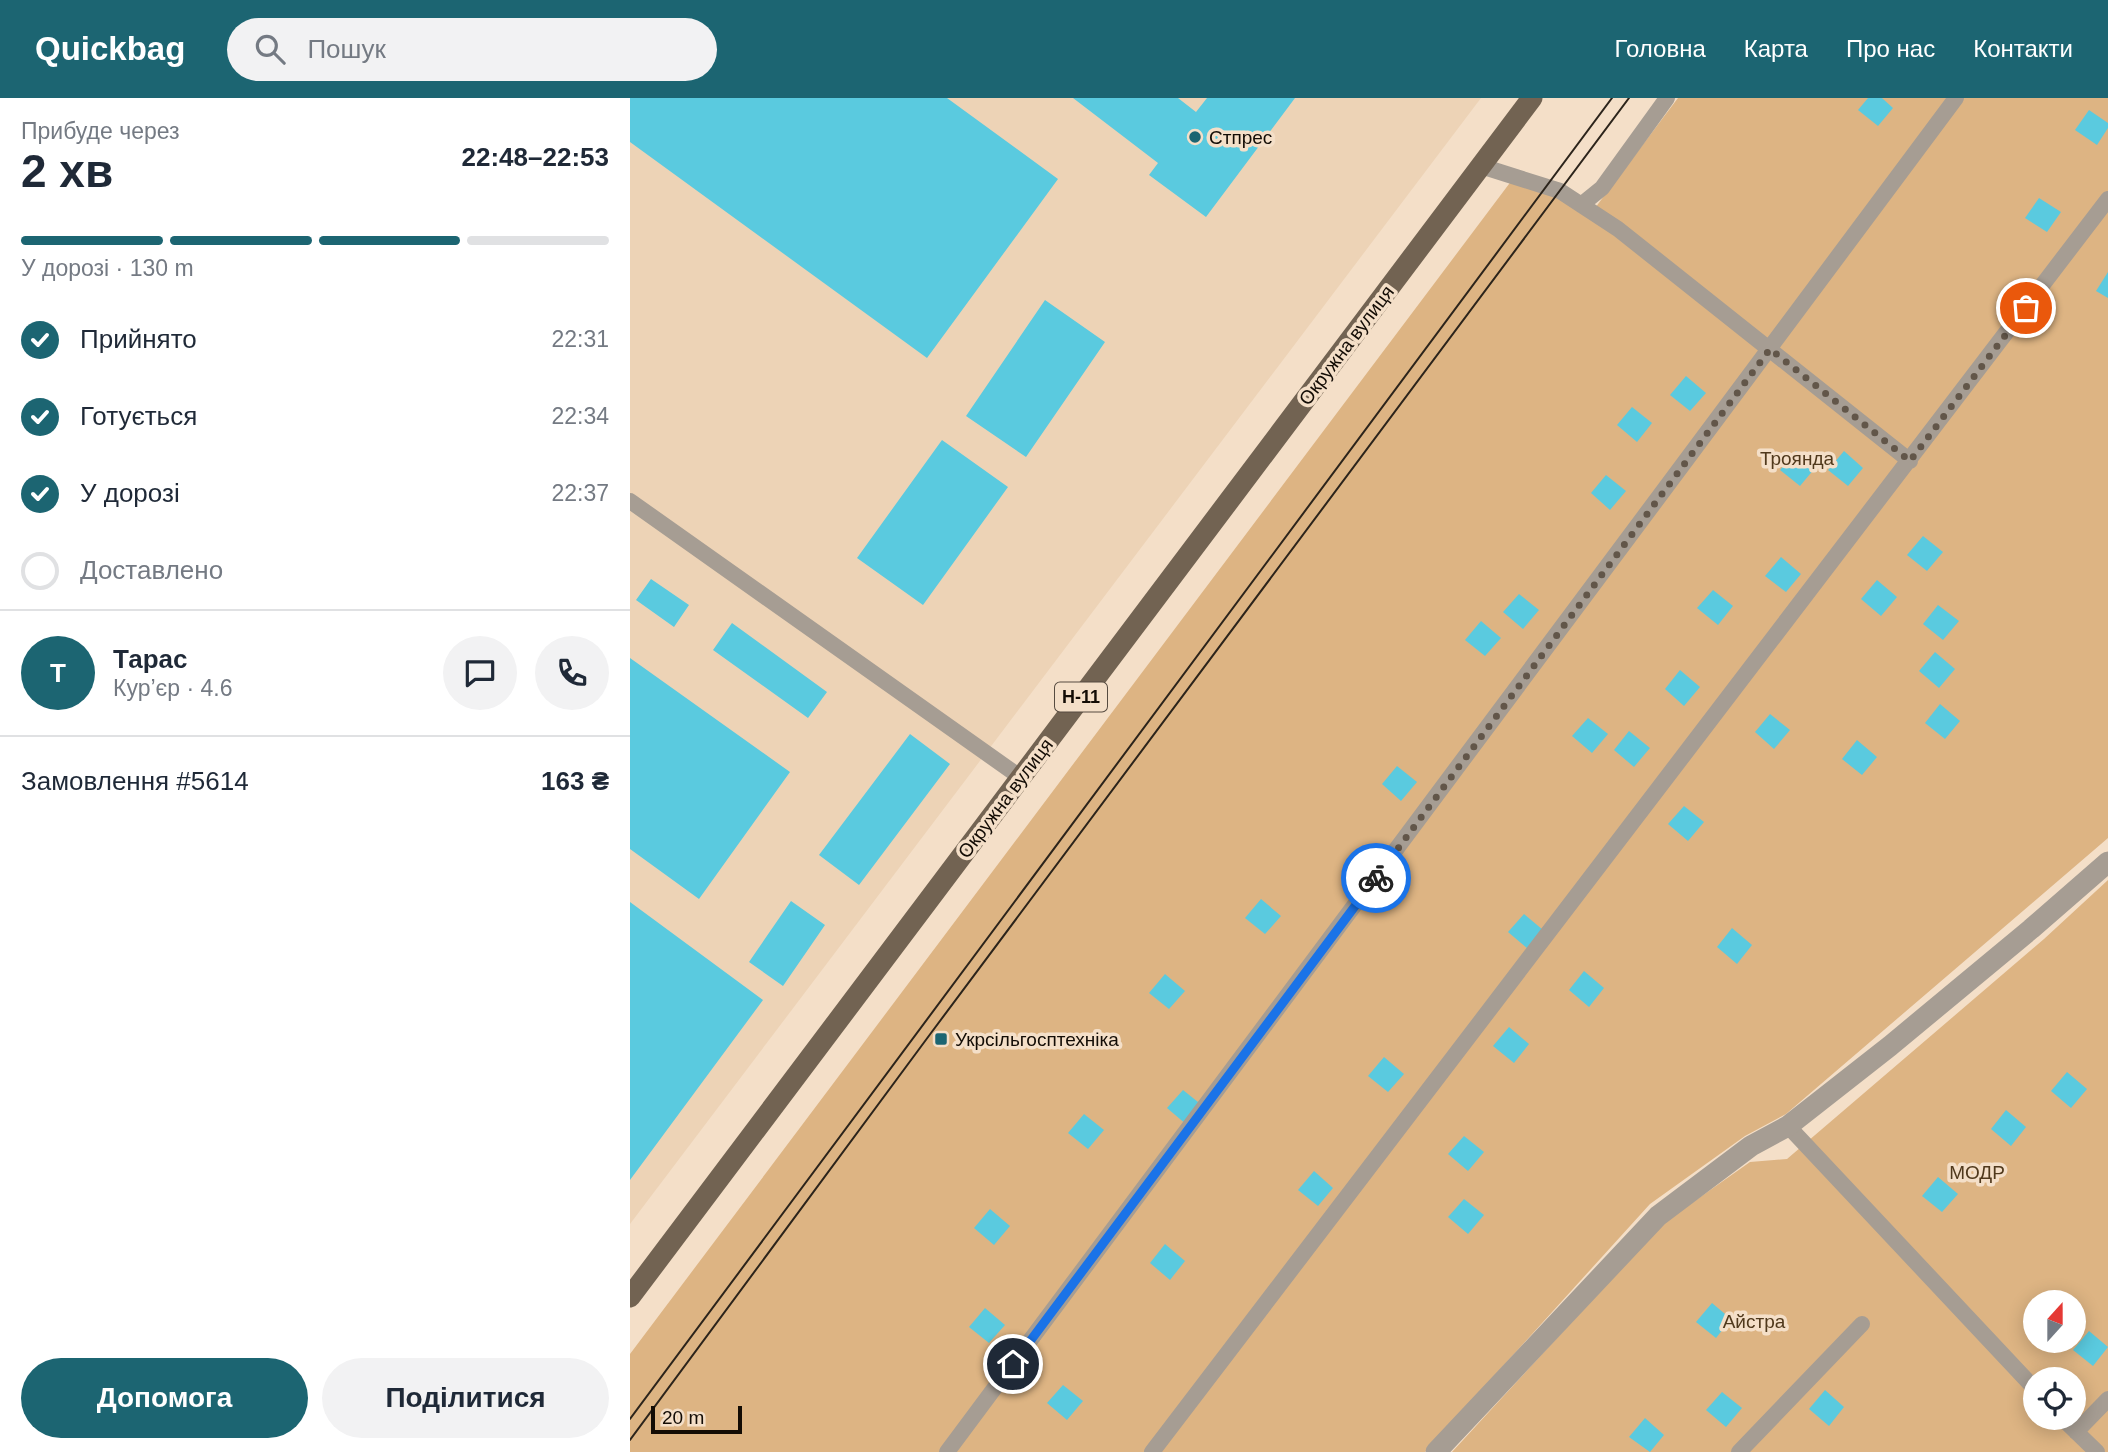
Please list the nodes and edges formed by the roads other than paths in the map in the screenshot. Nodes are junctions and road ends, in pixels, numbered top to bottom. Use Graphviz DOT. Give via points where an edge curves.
graph roads {
  1 [pos="1532,98"];
  2 [pos="1667,98"];
  3 [pos="1956,98"];
  4 [pos="1481,166"];
  5 [pos="2108,199"];
  6 [pos="1581,205"];
  7 [pos="1770,349"];
  8 [pos="1910,461"];
  9 [pos="630,501"];
  10 [pos="1020,777"];
  11 [pos="2108,862"];
  12 [pos="1788,1126"];
  13 [pos="630,1297"];
  14 [pos="1862,1324"];
  15 [pos="2023,1376"];
  16 [pos="2108,1399"];
  17 [pos="2076,1432"];
  18 [pos="947,1452"];
  19 [pos="1152,1452"];
  20 [pos="1436,1452"];
  21 [pos="1739,1452"];
  22 [pos="2097,1452"];
  1 -- 4 [label="main road, Окружна вулиця / Н-11"];
  2 -- 6 [label="lane" via="1602,188"];
  3 -- 7 [label="lane"];
  4 -- 6 [label="lane" via="1553,188"];
  4 -- 10 [label="main road, Окружна вулиця / Н-11"];
  5 -- 8 [label="lane"];
  6 -- 7 [label="lane"];
  7 -- 8 [label="lane"];
  7 -- 18 [label="lane"];
  8 -- 19 [label="lane"];
  9 -- 10 [label="lane"];
  10 -- 13 [label="main road, Окружна вулиця / Н-11"];
  11 -- 12 [label="street"];
  12 -- 15 [label="lane"];
  12 -- 20 [label="street" via="1751,1146 1658,1216"];
  14 -- 21 [label="lane"];
  16 -- 17 [label="lane"];
  17 -- 22 [label="lane"];
}
